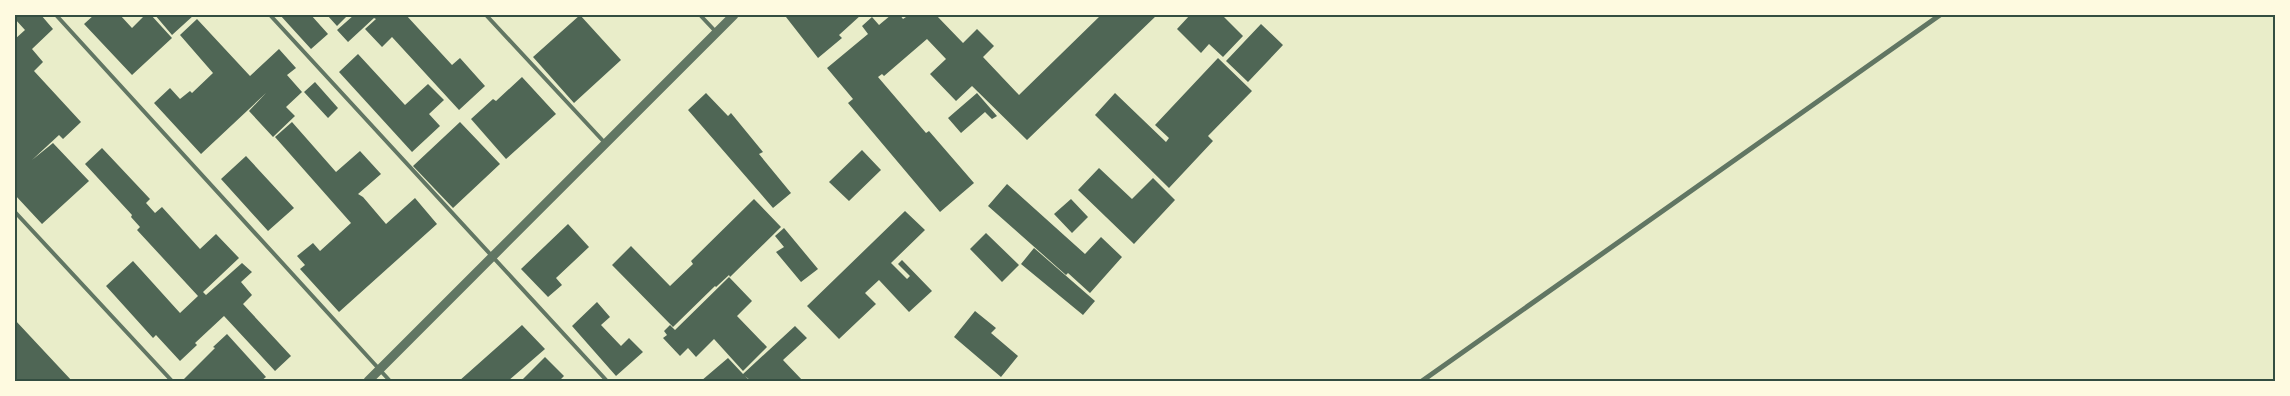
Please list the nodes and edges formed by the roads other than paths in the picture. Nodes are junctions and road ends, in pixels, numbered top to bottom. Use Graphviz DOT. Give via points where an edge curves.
graph roads {
  1 [pos="56,15"];
  2 [pos="270,15"];
  3 [pos="486,15"];
  4 [pos="700,15"];
  5 [pos="734,15"];
  6 [pos="1940,15"];
  7 [pos="716,33"];
  8 [pos="606,144"];
  9 [pos="15,212"];
  10 [pos="493,256"];
  11 [pos="379,370"];
  12 [pos="172,381"];
  13 [pos="368,381"];
  14 [pos="390,381"];
  15 [pos="607,381"];
  16 [pos="1422,381"];
  1 -- 11 [label="lane"];
  2 -- 10 [label="lane"];
  3 -- 8 [label="lane"];
  4 -- 7 [label="lane"];
  5 -- 7 [label="street"];
  6 -- 16 [label="street"];
  7 -- 8 [label="street"];
  8 -- 10 [label="street"];
  9 -- 12 [label="lane"];
  10 -- 11 [label="street"];
  10 -- 15 [label="lane"];
  11 -- 13 [label="street"];
  11 -- 14 [label="lane"];
}
